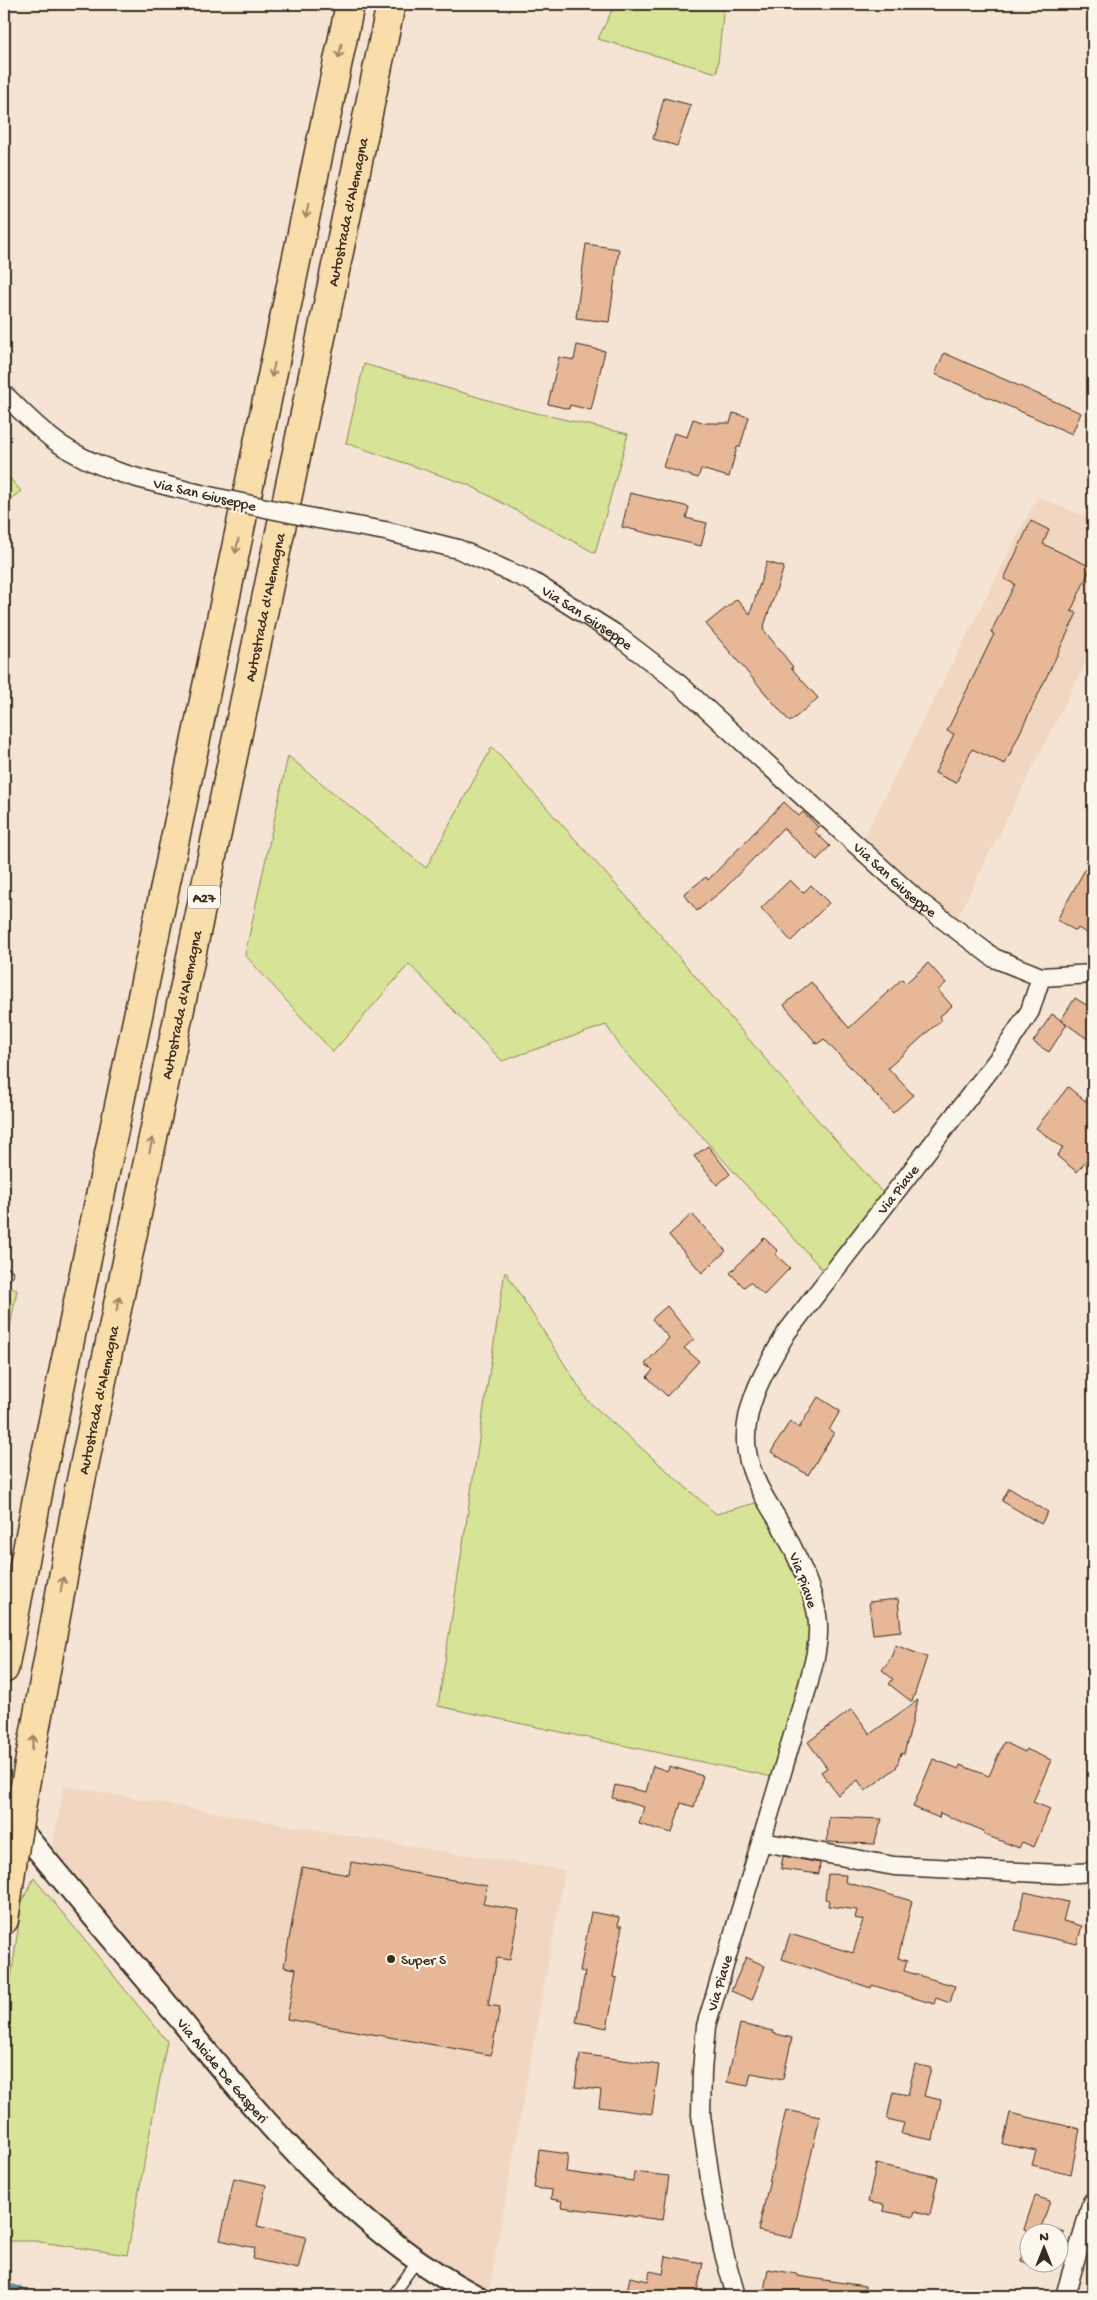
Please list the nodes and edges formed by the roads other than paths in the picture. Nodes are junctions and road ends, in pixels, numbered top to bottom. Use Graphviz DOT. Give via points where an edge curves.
graph roads {
  1 [pos="350,4"];
  2 [pos="391,4"];
  3 [pos="4,394"];
  4 [pos="1093,974"];
  5 [pos="1041,977"];
  6 [pos="4,1669"];
  7 [pos="14,1800"];
  8 [pos="763,1842"];
  9 [pos="1093,1872"];
  10 [pos="4,1920"];
  11 [pos="1092,2202"];
  12 [pos="418,2260"];
  13 [pos="392,2296"];
  14 [pos="476,2296"];
  15 [pos="736,2296"];
  16 [pos="1065,2296"];
  1 -- 6 [label="highway, A27, one-way" via="40,1483"];
  7 -- 2 [label="highway, Autostrada d'Alemagna / A27, one-way"];
  3 -- 5 [label="street, Via San Giuseppe, bridge" via="57,442 111,469 208,496 385,531 458,550 532,582 614,633 670,676 916,900 994,958"];
  4 -- 5 [label="street, Via San Giuseppe"];
  5 -- 8 [label="street, Via Piave" via="1030,1011 1002,1054 800,1314 770,1361 755,1395 747,1429 747,1452 756,1483 792,1544 816,1609 818,1625 808,1685"];
  7 -- 10 [label="highway, Autostrada d'Alemagna / A27, bridge" via="12,1864"];
  7 -- 12 [label="street, Via Alcide De Gasperi" via="236,2087 288,2146 345,2202"];
  8 -- 9 [label="street" via="894,1866 1060,1874"];
  8 -- 15 [label="street, Via Piave" via="706,2026 702,2071 701,2115 705,2150 723,2250"];
  11 -- 16 [label="street"];
  12 -- 13 [label="lane"];
  12 -- 14 [label="street, Via Alcide De Gasperi"];
}
